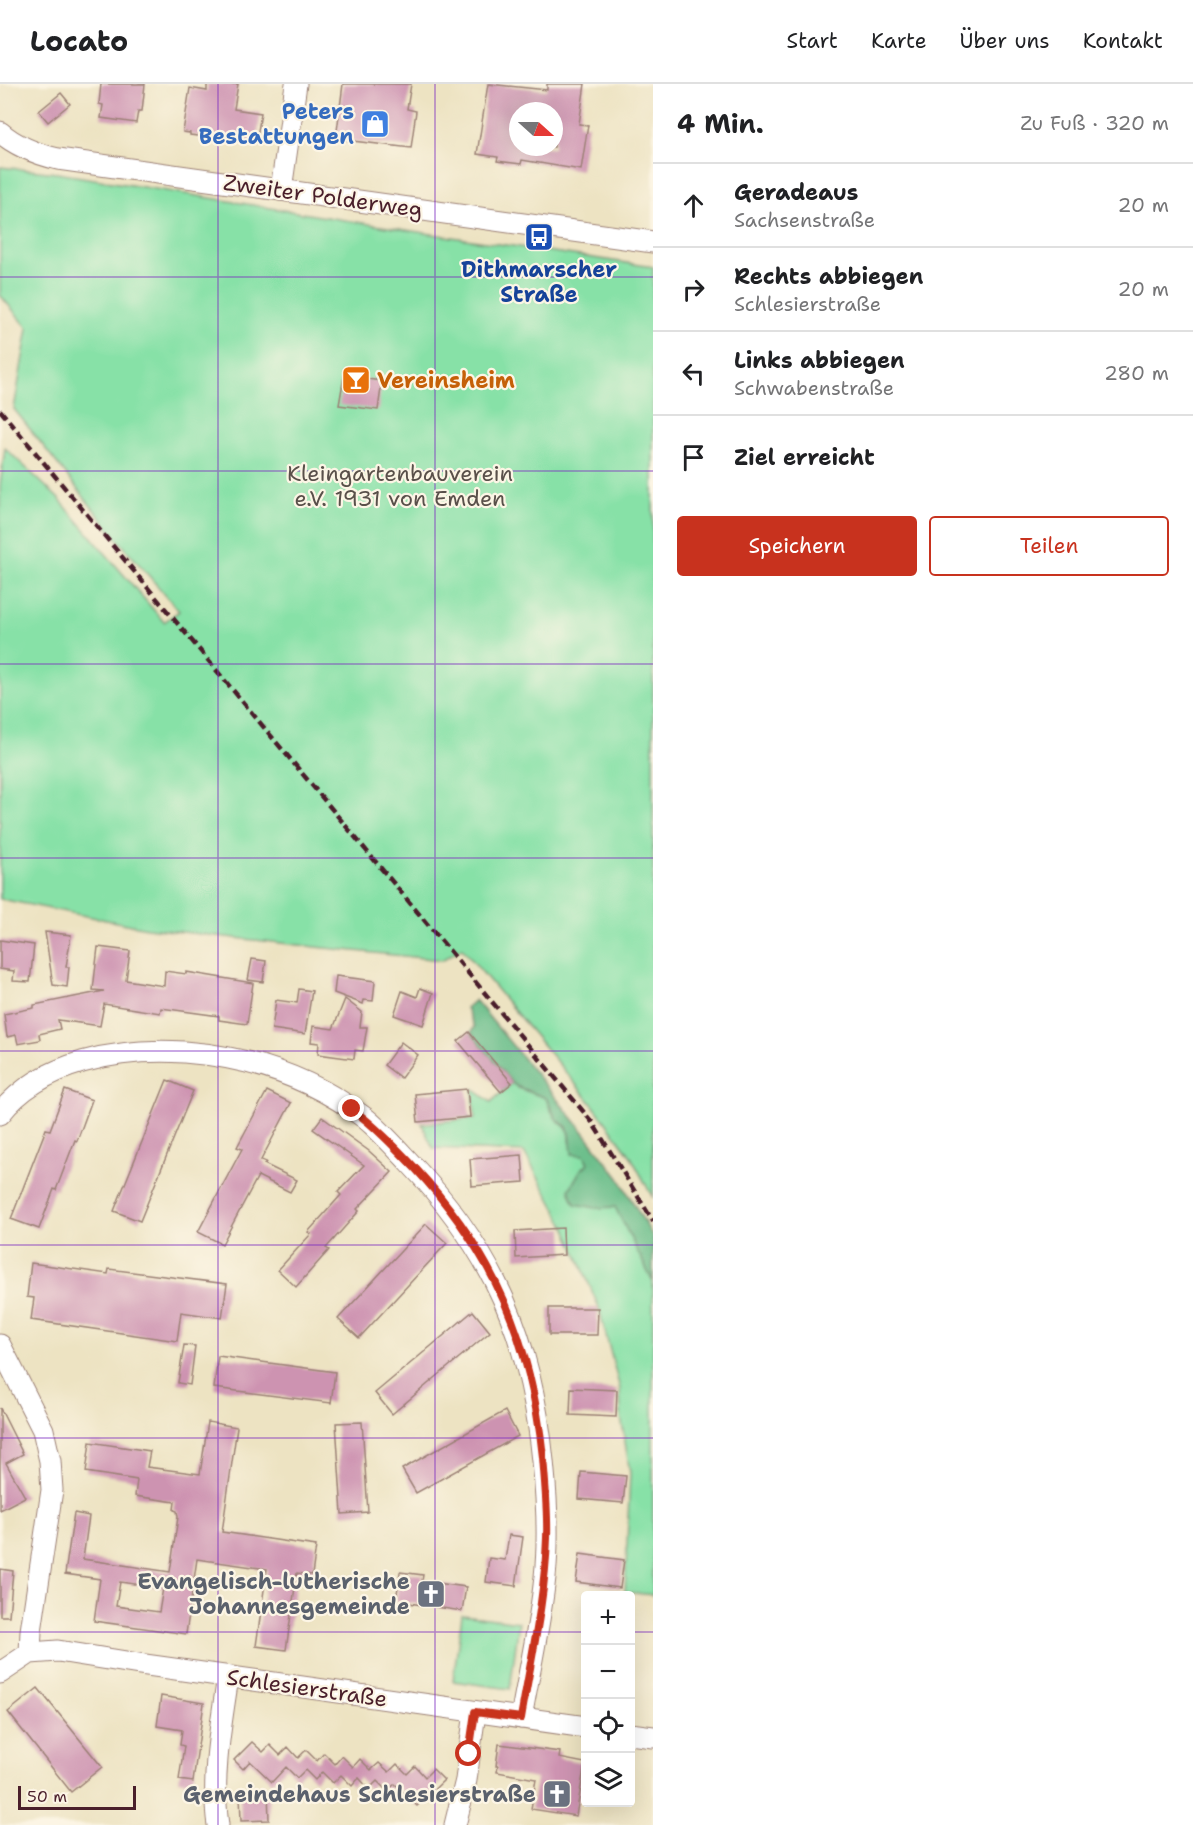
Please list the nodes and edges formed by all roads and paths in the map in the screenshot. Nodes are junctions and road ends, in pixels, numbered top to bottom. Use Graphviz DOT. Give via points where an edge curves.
graph roads {
  1 [pos="296,84"];
  2 [pos="0,132"];
  3 [pos="281,190"];
  4 [pos="653,242"];
  5 [pos="0,1114"];
  6 [pos="0,1345"];
  7 [pos="30,1653"];
  8 [pos="0,1673"];
  9 [pos="228,1677"];
  10 [pos="475,1712"];
  11 [pos="521,1718"];
  12 [pos="581,1727"];
  13 [pos="635,1735"];
  14 [pos="653,1737"];
  15 [pos="218,1825"];
  16 [pos="455,1825"];
  1 -- 3 [label="street"];
  2 -- 3 [label="street, Zweiter Polderweg" via="21,147 58,159"];
  3 -- 4 [label="street, Zweiter Polderweg"];
  5 -- 11 [label="street" via="41,1078 70,1066 136,1053 203,1054 269,1067 338,1099 368,1120 426,1180 469,1236 496,1282 522,1344 539,1419 547,1547"];
  6 -- 7 [label="street" via="43,1430 50,1461 52,1490"];
  7 -- 8 [label="street"];
  7 -- 9 [label="street, Schlesierstraße" via="57,1651"];
  9 -- 10 [label="street, Schlesierstraße"];
  9 -- 15 [label="street" via="217,1770"];
  10 -- 11 [label="street, Schlesierstraße"];
  10 -- 16 [label="street"];
  11 -- 12 [label="street, Schlesierstraße"];
  13 -- 14 [label="street"];
}
